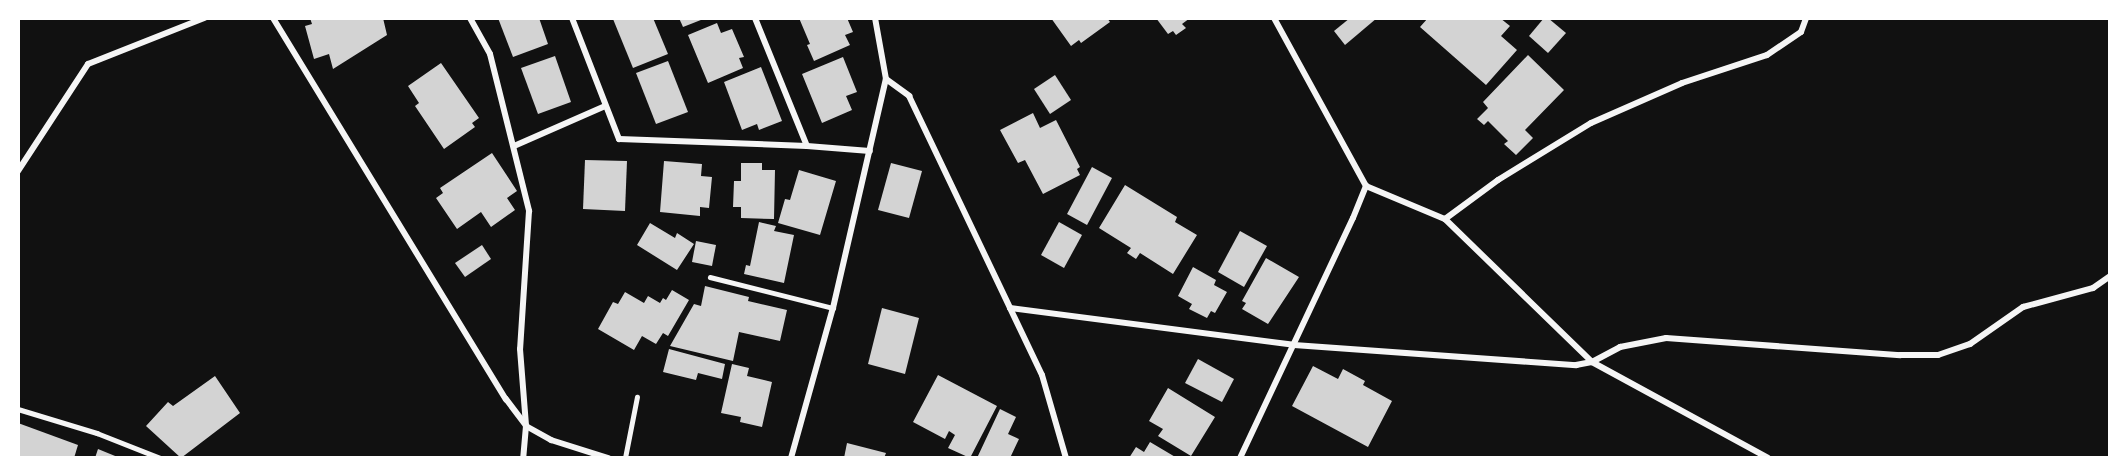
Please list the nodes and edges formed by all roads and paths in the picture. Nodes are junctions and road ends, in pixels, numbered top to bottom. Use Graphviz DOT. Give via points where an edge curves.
graph roads {
  1 [pos="204,18"];
  2 [pos="273,18"];
  3 [pos="470,18"];
  4 [pos="572,18"];
  5 [pos="754,18"];
  6 [pos="875,18"];
  7 [pos="1274,18"];
  8 [pos="1806,18"];
  9 [pos="886,79"];
  10 [pos="604,106"];
  11 [pos="514,146"];
  12 [pos="807,146"];
  13 [pos="870,151"];
  14 [pos="18,171"];
  15 [pos="1366,186"];
  16 [pos="1444,219"];
  17 [pos="2110,276"];
  18 [pos="710,277"];
  19 [pos="833,308"];
  20 [pos="1010,308"];
  21 [pos="1293,345"];
  22 [pos="1592,362"];
  23 [pos="638,398"];
  24 [pos="18,409"];
  25 [pos="526,426"];
  26 [pos="160,458"];
  27 [pos="523,458"];
  28 [pos="608,458"];
  29 [pos="625,458"];
  30 [pos="791,458"];
  31 [pos="1066,458"];
  32 [pos="1240,458"];
  33 [pos="1768,458"];
  1 -- 14 [label="street" via="88,64"];
  2 -- 25 [label="street"];
  3 -- 11 [label="street" via="490,54"];
  4 -- 10 [label="street"];
  5 -- 12 [label="street"];
  6 -- 9 [label="street"];
  7 -- 15 [label="street"];
  8 -- 16 [label="street" via="1801,32 1767,55 1682,83 1591,123 1498,180"];
  9 -- 13 [label="street"];
  9 -- 20 [label="street" via="909,96"];
  10 -- 11 [label="street"];
  10 -- 12 [label="street" via="619,140"];
  11 -- 25 [label="street" via="529,211 520,349"];
  12 -- 13 [label="street"];
  13 -- 19 [label="street"];
  15 -- 16 [label="street"];
  15 -- 21 [label="street"];
  16 -- 22 [label="street"];
  17 -- 22 [label="street" via="2093,288 2024,307 1970,344 1938,355 1666,338 1620,347"];
  18 -- 19 [label="lane"];
  19 -- 30 [label="street"];
  20 -- 21 [label="street"];
  20 -- 31 [label="street" via="1042,375"];
  21 -- 22 [label="street" via="1576,365"];
  21 -- 32 [label="street"];
  22 -- 33 [label="street"];
  23 -- 29 [label="lane"];
  24 -- 26 [label="lane" via="97,433"];
  25 -- 27 [label="street"];
  25 -- 28 [label="street" via="558,443"];
}
